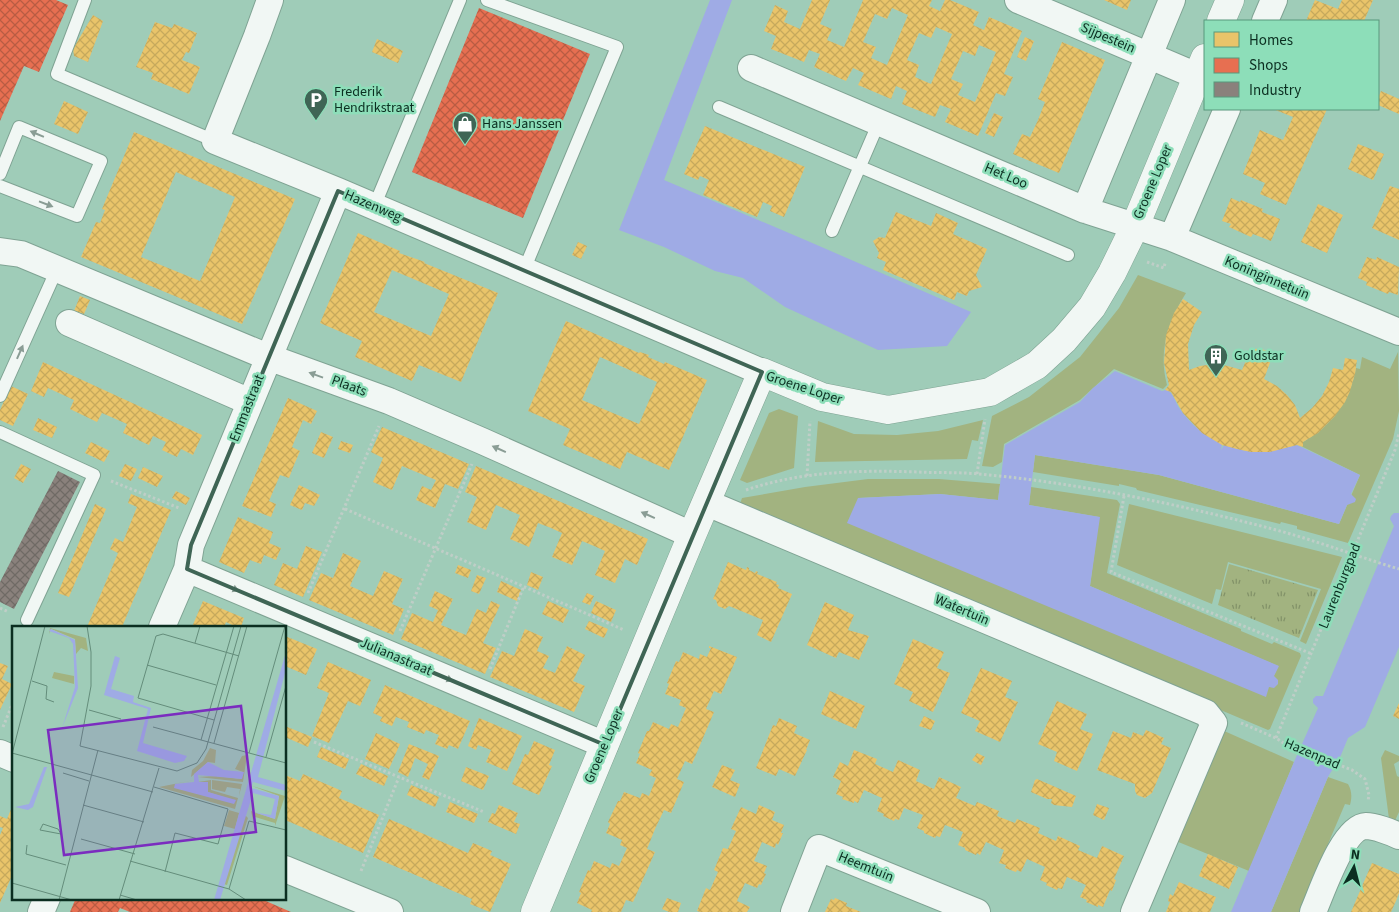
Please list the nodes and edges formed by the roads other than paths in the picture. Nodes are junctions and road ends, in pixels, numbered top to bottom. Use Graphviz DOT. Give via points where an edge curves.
graph roads {
  1 [pos="85,0"];
  2 [pos="270,0"];
  3 [pos="460,0"];
  4 [pos="487,0"];
  5 [pos="1018,0"];
  6 [pos="1172,0"];
  7 [pos="1230,0"];
  8 [pos="1274,0"];
  9 [pos="1221,20"];
  10 [pos="1265,20"];
  11 [pos="1149,56"];
  12 [pos="1201,67"];
  13 [pos="751,68"];
  14 [pos="718,107"];
  15 [pos="1228,110"];
  16 [pos="879,122"];
  17 [pos="215,141"];
  18 [pos="860,167"];
  19 [pos="0,174"];
  20 [pos="0,186"];
  21 [pos="338,191"];
  22 [pos="374,207"];
  23 [pos="1085,210"];
  24 [pos="1135,226"];
  25 [pos="832,231"];
  26 [pos="1172,238"];
  27 [pos="0,251"];
  28 [pos="1068,255"];
  29 [pos="57,269"];
  30 [pos="524,270"];
  31 [pos="70,323"];
  32 [pos="1399,332"];
  33 [pos="268,357"];
  34 [pos="762,372"];
  35 [pos="0,396"];
  36 [pos="250,402"];
  37 [pos="0,432"];
  38 [pos="707,503"];
  39 [pos="692,535"];
  40 [pos="187,569"];
  41 [pos="27,620"];
  42 [pos="162,626"];
  43 [pos="605,745"];
  44 [pos="0,753"];
  45 [pos="12,758"];
  46 [pos="1399,836"];
  47 [pos="286,869"];
  48 [pos="46,900"];
  49 [pos="371,906"];
  50 [pos="41,912"];
  51 [pos="535,912"];
  52 [pos="794,912"];
  53 [pos="977,912"];
  54 [pos="1134,912"];
  55 [pos="1313,912"];
  1 -- 17 [label="lane, Hazenweg" via="57,74"];
  2 -- 17 [label="street"];
  3 -- 22 [label="lane"];
  4 -- 30 [label="lane" via="617,47"];
  5 -- 11 [label="street, Sijpestein"];
  6 -- 11 [label="street"];
  7 -- 9 [label="street"];
  8 -- 10 [label="street"];
  11 -- 12 [label="street, Sijpestein"];
  11 -- 23 [label="street"];
  12 -- 24 [label="street, Groene Loper"];
  13 -- 16 [label="street, Het Loo"];
  14 -- 18 [label="lane"];
  15 -- 26 [label="street"];
  16 -- 18 [label="lane"];
  16 -- 23 [label="street, Het Loo"];
  17 -- 21 [label="street, Hazenweg"];
  18 -- 25 [label="lane"];
  18 -- 28 [label="lane"];
  20 -- 19 [label="lane, one-way" via="77,216 100,161 19,127"];
  21 -- 22 [label="street, Hazenweg"];
  21 -- 33 [label="street, Emmastraat"];
  22 -- 30 [label="street, Hazenweg"];
  23 -- 24 [label="street, Het Loo"];
  24 -- 26 [label="street, Koninginnetuin"];
  24 -- 34 [label="street, Groene Loper" via="1092,307 1064,340 1037,365 990,392 888,410 822,397"];
  26 -- 32 [label="street, Koninginnetuin"];
  27 -- 29 [label="street, Plaats" via="20,254"];
  29 -- 33 [label="street, Plaats"];
  35 -- 29 [label="lane, one-way"];
  30 -- 34 [label="street, Hazenweg"];
  31 -- 36 [label="street"];
  33 -- 36 [label="street, Emmastraat"];
  39 -- 33 [label="street, Plaats, one-way" via="389,401"];
  34 -- 38 [label="street, Groene Loper"];
  36 -- 40 [label="street, Emmastraat" via="191,545"];
  37 -- 41 [label="lane" via="94,475"];
  38 -- 39 [label="street, Groene Loper"];
  38 -- 54 [label="street, Watertuin" via="1206,713 1214,723"];
  39 -- 43 [label="street, Groene Loper"];
  40 -- 42 [label="street, Emmastraat"];
  40 -- 43 [label="street, Julianastraat, one-way"];
  43 -- 51 [label="street, Groene Loper"];
  44 -- 45 [label="street"];
  46 -- 55 [label="street" via="1366,826 1353,830 1341,848"];
  47 -- 49 [label="street"];
  48 -- 50 [label="street"];
  52 -- 53 [label="street, Heemtuin" via="819,848"];
}
